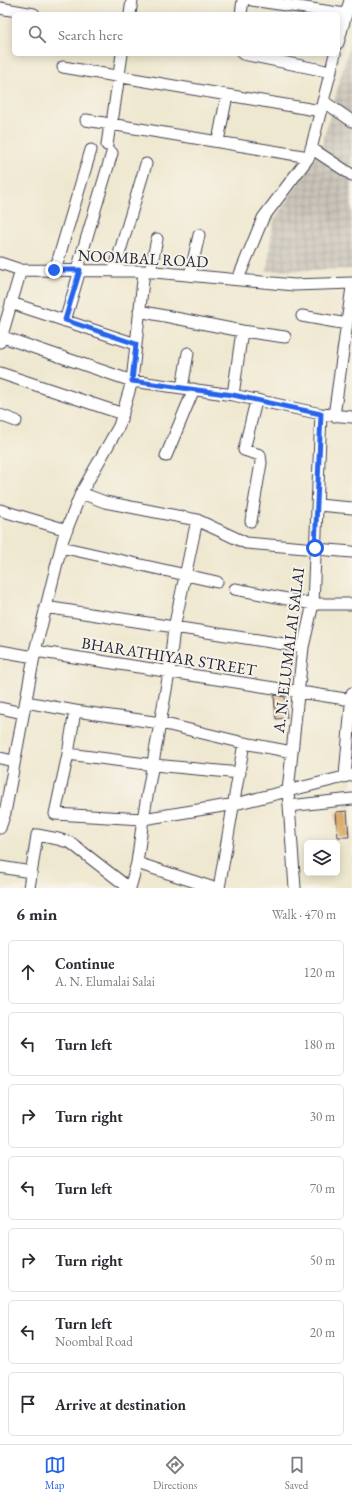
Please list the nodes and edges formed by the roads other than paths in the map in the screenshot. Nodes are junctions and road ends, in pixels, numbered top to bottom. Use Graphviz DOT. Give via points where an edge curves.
graph roads {
  1 [pos="132,0"];
  2 [pos="243,0"];
  3 [pos="252,0"];
  4 [pos="350,0"];
  5 [pos="290,3"];
  6 [pos="0,8"];
  7 [pos="23,12"];
  8 [pos="130,12"];
  9 [pos="241,12"];
  10 [pos="336,12"];
  11 [pos="340,13"];
  12 [pos="346,14"];
  13 [pos="340,36"];
  14 [pos="122,56"];
  15 [pos="253,56"];
  16 [pos="335,56"];
  17 [pos="63,67"];
  18 [pos="331,72"];
  19 [pos="118,77"];
  20 [pos="227,95"];
  21 [pos="322,106"];
  22 [pos="86,120"];
  23 [pos="111,120"];
  24 [pos="352,121"];
  25 [pos="218,141"];
  26 [pos="91,150"];
  27 [pos="310,152"];
  28 [pos="146,164"];
  29 [pos="352,175"];
  30 [pos="199,235"];
  31 [pos="157,239"];
  32 [pos="0,263"];
  33 [pos="21,270"];
  34 [pos="54,270"];
  35 [pos="78,270"];
  36 [pos="114,271"];
  37 [pos="147,272"];
  38 [pos="190,275"];
  39 [pos="238,279"];
  40 [pos="352,283"];
  41 [pos="352,287"];
  42 [pos="11,303"];
  43 [pos="139,311"];
  44 [pos="302,316"];
  45 [pos="65,320"];
  46 [pos="347,324"];
  47 [pos="242,331"];
  48 [pos="285,337"];
  49 [pos="1,338"];
  50 [pos="136,344"];
  51 [pos="188,353"];
  52 [pos="0,373"];
  53 [pos="132,381"];
  54 [pos="182,388"];
  55 [pos="194,389"];
  56 [pos="233,395"];
  57 [pos="256,401"];
  58 [pos="123,414"];
  59 [pos="321,414"];
  60 [pos="0,415"];
  61 [pos="334,416"];
  62 [pos="352,417"];
  63 [pos="16,421"];
  64 [pos="166,456"];
  65 [pos="81,493"];
  66 [pos="318,505"];
  67 [pos="352,508"];
  68 [pos="0,510"];
  69 [pos="197,520"];
  70 [pos="251,521"];
  71 [pos="67,530"];
  72 [pos="61,547"];
  73 [pos="315,548"];
  74 [pos="352,552"];
  75 [pos="185,574"];
  76 [pos="217,582"];
  77 [pos="235,589"];
  78 [pos="313,604"];
  79 [pos="352,604"];
  80 [pos="45,607"];
  81 [pos="174,628"];
  82 [pos="303,647"];
  83 [pos="0,651"];
  84 [pos="34,654"];
  85 [pos="169,673"];
  86 [pos="298,691"];
  87 [pos="352,697"];
  88 [pos="26,702"];
  89 [pos="0,708"];
  90 [pos="75,711"];
  91 [pos="23,713"];
  92 [pos="161,723"];
  93 [pos="244,743"];
  94 [pos="292,752"];
  95 [pos="68,754"];
  96 [pos="0,758"];
  97 [pos="14,761"];
  98 [pos="154,765"];
  99 [pos="240,772"];
  100 [pos="348,776"];
  101 [pos="288,791"];
  102 [pos="352,799"];
  103 [pos="235,804"];
  104 [pos="289,806"];
  105 [pos="2,812"];
  106 [pos="144,819"];
  107 [pos="0,828"];
  108 [pos="137,863"];
  109 [pos="0,866"];
  110 [pos="31,872"];
  111 [pos="29,888"];
  112 [pos="129,888"];
  113 [pos="214,888"];
  114 [pos="219,888"];
  115 [pos="295,888"];
  1 -- 8 [label="street"];
  2 -- 9 [label="street"];
  3 -- 5 [label="street"];
  4 -- 12 [label="street"];
  5 -- 10 [label="street"];
  6 -- 7 [label="street"];
  11 -- 12 [label="street"];
  12 -- 13 [label="street"];
  14 -- 19 [label="street"];
  15 -- 18 [label="street"];
  16 -- 18 [label="street"];
  17 -- 19 [label="street"];
  18 -- 21 [label="street"];
  19 -- 20 [label="street"];
  19 -- 23 [label="street"];
  20 -- 21 [label="street"];
  20 -- 25 [label="street"];
  21 -- 24 [label="street"];
  21 -- 27 [label="street"];
  22 -- 23 [label="street"];
  23 -- 25 [label="street"];
  23 -- 35 [label="street" via="110,149"];
  25 -- 27 [label="street"];
  26 -- 34 [label="street"];
  27 -- 29 [label="street"];
  27 -- 39 [label="street" via="263,218"];
  28 -- 36 [label="street"];
  30 -- 38 [label="street"];
  31 -- 37 [label="street"];
  32 -- 33 [label="street, NOOMBAL ROAD"];
  33 -- 34 [label="street, NOOMBAL ROAD"];
  33 -- 42 [label="street"];
  34 -- 35 [label="street, NOOMBAL ROAD"];
  35 -- 36 [label="street, NOOMBAL ROAD"];
  35 -- 45 [label="street"];
  36 -- 37 [label="street, NOOMBAL ROAD"];
  37 -- 38 [label="street, NOOMBAL ROAD"];
  37 -- 43 [label="street"];
  38 -- 39 [label="street, NOOMBAL ROAD"];
  39 -- 40 [label="street, NOOMBAL ROAD" via="294,285"];
  41 -- 46 [label="street"];
  42 -- 45 [label="street"];
  42 -- 49 [label="street"];
  43 -- 47 [label="street"];
  43 -- 50 [label="street"];
  44 -- 46 [label="street"];
  45 -- 50 [label="street"];
  46 -- 61 [label="street"];
  47 -- 48 [label="street"];
  47 -- 56 [label="street"];
  49 -- 53 [label="street"];
  50 -- 53 [label="street"];
  51 -- 54 [label="street"];
  52 -- 58 [label="street"];
  53 -- 54 [label="street"];
  53 -- 58 [label="street"];
  54 -- 55 [label="street"];
  55 -- 56 [label="street"];
  55 -- 64 [label="street"];
  56 -- 57 [label="street"];
  57 -- 59 [label="street"];
  57 -- 70 [label="street" via="244,450 260,456 261,463"];
  58 -- 65 [label="street" via="120,426"];
  59 -- 61 [label="street"];
  59 -- 66 [label="street, A. N. ELUMALAI SALAI"];
  60 -- 63 [label="street"];
  61 -- 62 [label="street"];
  65 -- 69 [label="street" via="105,502"];
  65 -- 71 [label="street"];
  66 -- 67 [label="street"];
  66 -- 73 [label="street, A. N. ELUMALAI SALAI"];
  68 -- 71 [label="street"];
  69 -- 73 [label="street" via="246,543"];
  69 -- 75 [label="street"];
  71 -- 72 [label="street"];
  72 -- 75 [label="street"];
  72 -- 80 [label="street"];
  73 -- 74 [label="street"];
  73 -- 78 [label="street, A. N. ELUMALAI SALAI"];
  75 -- 76 [label="street"];
  75 -- 81 [label="street"];
  77 -- 78 [label="street"];
  78 -- 79 [label="street"];
  78 -- 82 [label="street, A. N. ELUMALAI SALAI"];
  80 -- 81 [label="street"];
  80 -- 84 [label="street"];
  81 -- 82 [label="street"];
  81 -- 85 [label="street"];
  82 -- 86 [label="street, A. N. ELUMALAI SALAI"];
  83 -- 84 [label="street, BHARATHIYAR STREET"];
  84 -- 85 [label="street, BHARATHIYAR STREET"];
  84 -- 88 [label="street"];
  85 -- 86 [label="street, BHARATHIYAR STREET"];
  85 -- 92 [label="street"];
  86 -- 87 [label="street, BHARATHIYAR STREET"];
  86 -- 94 [label="street, A. N. ELUMALAI SALAI"];
  87 -- 100 [label="street"];
  88 -- 90 [label="street"];
  88 -- 91 [label="street"];
  89 -- 91 [label="street"];
  90 -- 92 [label="street"];
  90 -- 95 [label="street"];
  91 -- 97 [label="street"];
  92 -- 93 [label="street"];
  92 -- 98 [label="street"];
  93 -- 94 [label="street"];
  93 -- 99 [label="street"];
  94 -- 101 [label="street, A. N. ELUMALAI SALAI"];
  95 -- 98 [label="street"];
  95 -- 106 [label="street" via="55,814"];
  96 -- 97 [label="street"];
  97 -- 105 [label="street"];
  98 -- 99 [label="street"];
  98 -- 106 [label="street"];
  99 -- 103 [label="street"];
  100 -- 101 [label="street"];
  101 -- 103 [label="street"];
  101 -- 104 [label="street, A. N. ELUMALAI SALAI"];
  102 -- 104 [label="street"];
  103 -- 106 [label="street"];
  103 -- 114 [label="street"];
  104 -- 115 [label="street, A. N. ELUMALAI SALAI"];
  105 -- 107 [label="street"];
  106 -- 108 [label="street"];
  108 -- 112 [label="street"];
  108 -- 113 [label="street"];
  109 -- 110 [label="street"];
  110 -- 111 [label="street"];
  110 -- 112 [label="street" via="37,836 58,839 71,843"];
}
